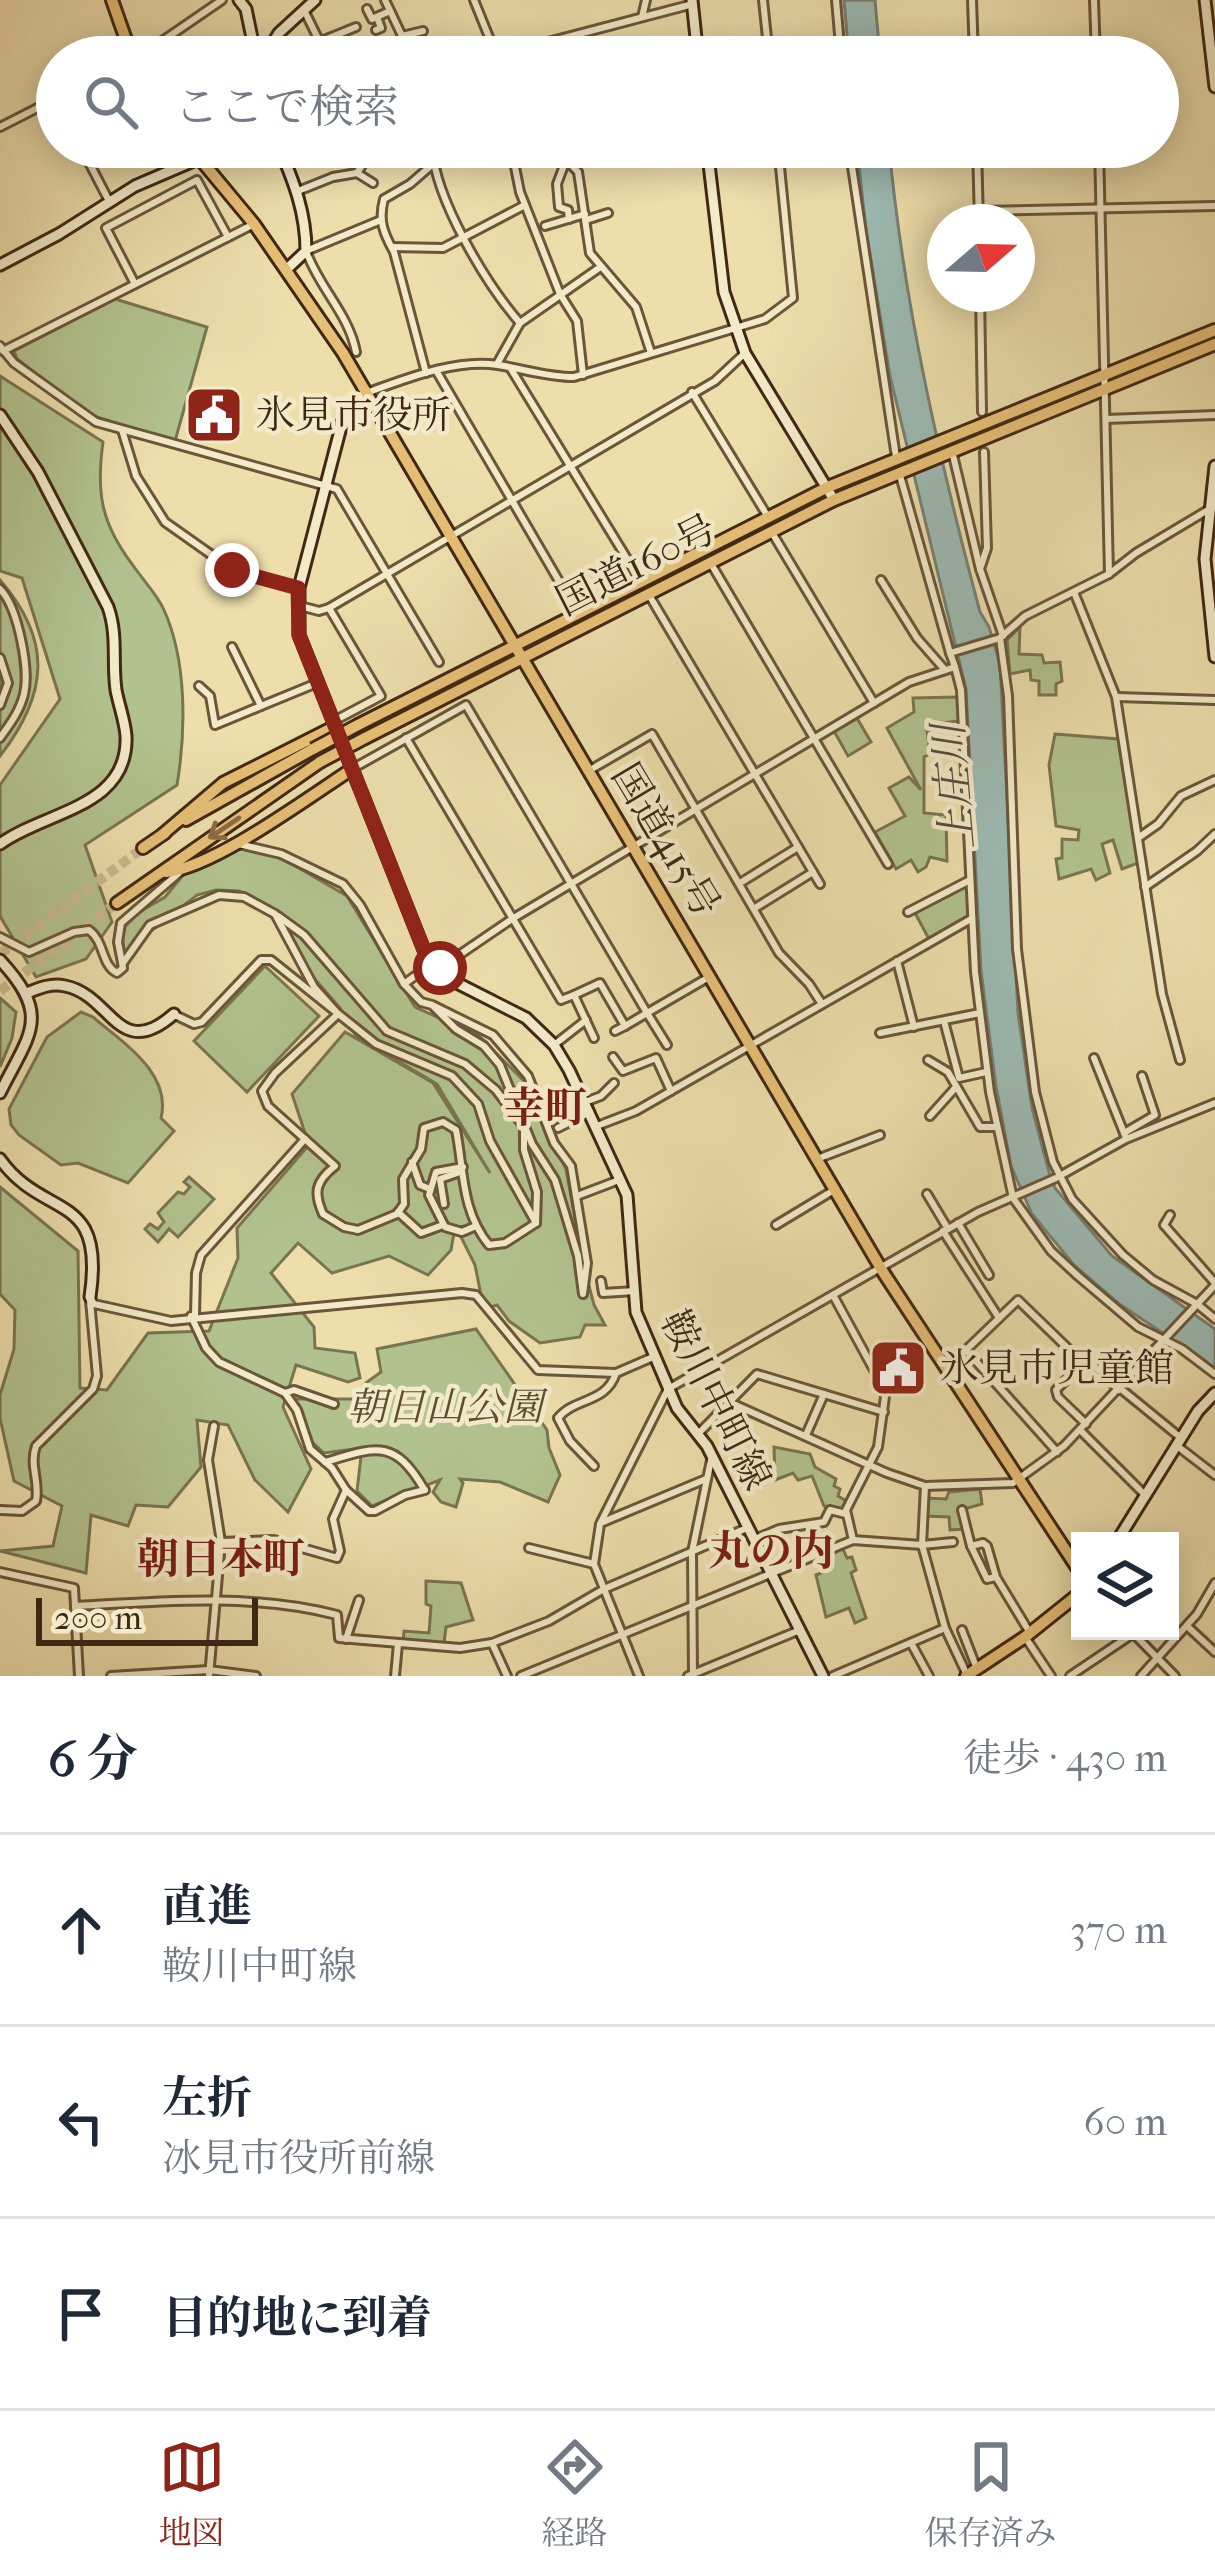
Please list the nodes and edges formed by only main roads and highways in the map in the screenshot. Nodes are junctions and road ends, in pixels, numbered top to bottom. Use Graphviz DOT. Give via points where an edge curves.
graph roads {
  1 [pos="112,0"];
  2 [pos="127,36"];
  3 [pos="207,168"];
  4 [pos="1215,330"];
  5 [pos="1215,344"];
  6 [pos="947,448"];
  7 [pos="769,524"];
  8 [pos="518,650"];
  9 [pos="333,724"];
  10 [pos="352,769"];
  11 [pos="163,834"];
  12 [pos="143,848"];
  13 [pos="163,872"];
  14 [pos="117,903"];
  15 [pos="1071,1558"];
  16 [pos="1071,1600"];
  17 [pos="970,1674"];
  1 -- 2 [label="highway"];
  3 -- 8 [label="highway, 国道415号" via="286,269 366,393"];
  4 -- 6 [label="highway, 国道160号"];
  5 -- 6 [label="highway, 国道160号"];
  6 -- 7 [label="highway, 国道160号"];
  7 -- 8 [label="highway, 国道160号" via="640,580"];
  7 -- 8 [label="highway, 国道160号" via="650,595"];
  8 -- 11 [label="highway, 国道160号, bridge" via="358,725"];
  8 -- 13 [label="highway, 国道160号, one-way, bridge" via="320,762"];
  8 -- 15 [label="highway, 国道415号" via="881,1268"];
  9 -- 11 [label="highway" via="223,783"];
  10 -- 13 [label="highway" via="233,843"];
  11 -- 12 [label="highway, 国道160号"];
  13 -- 14 [label="highway, 国道160号"];
  16 -- 17 [label="highway"];
}
